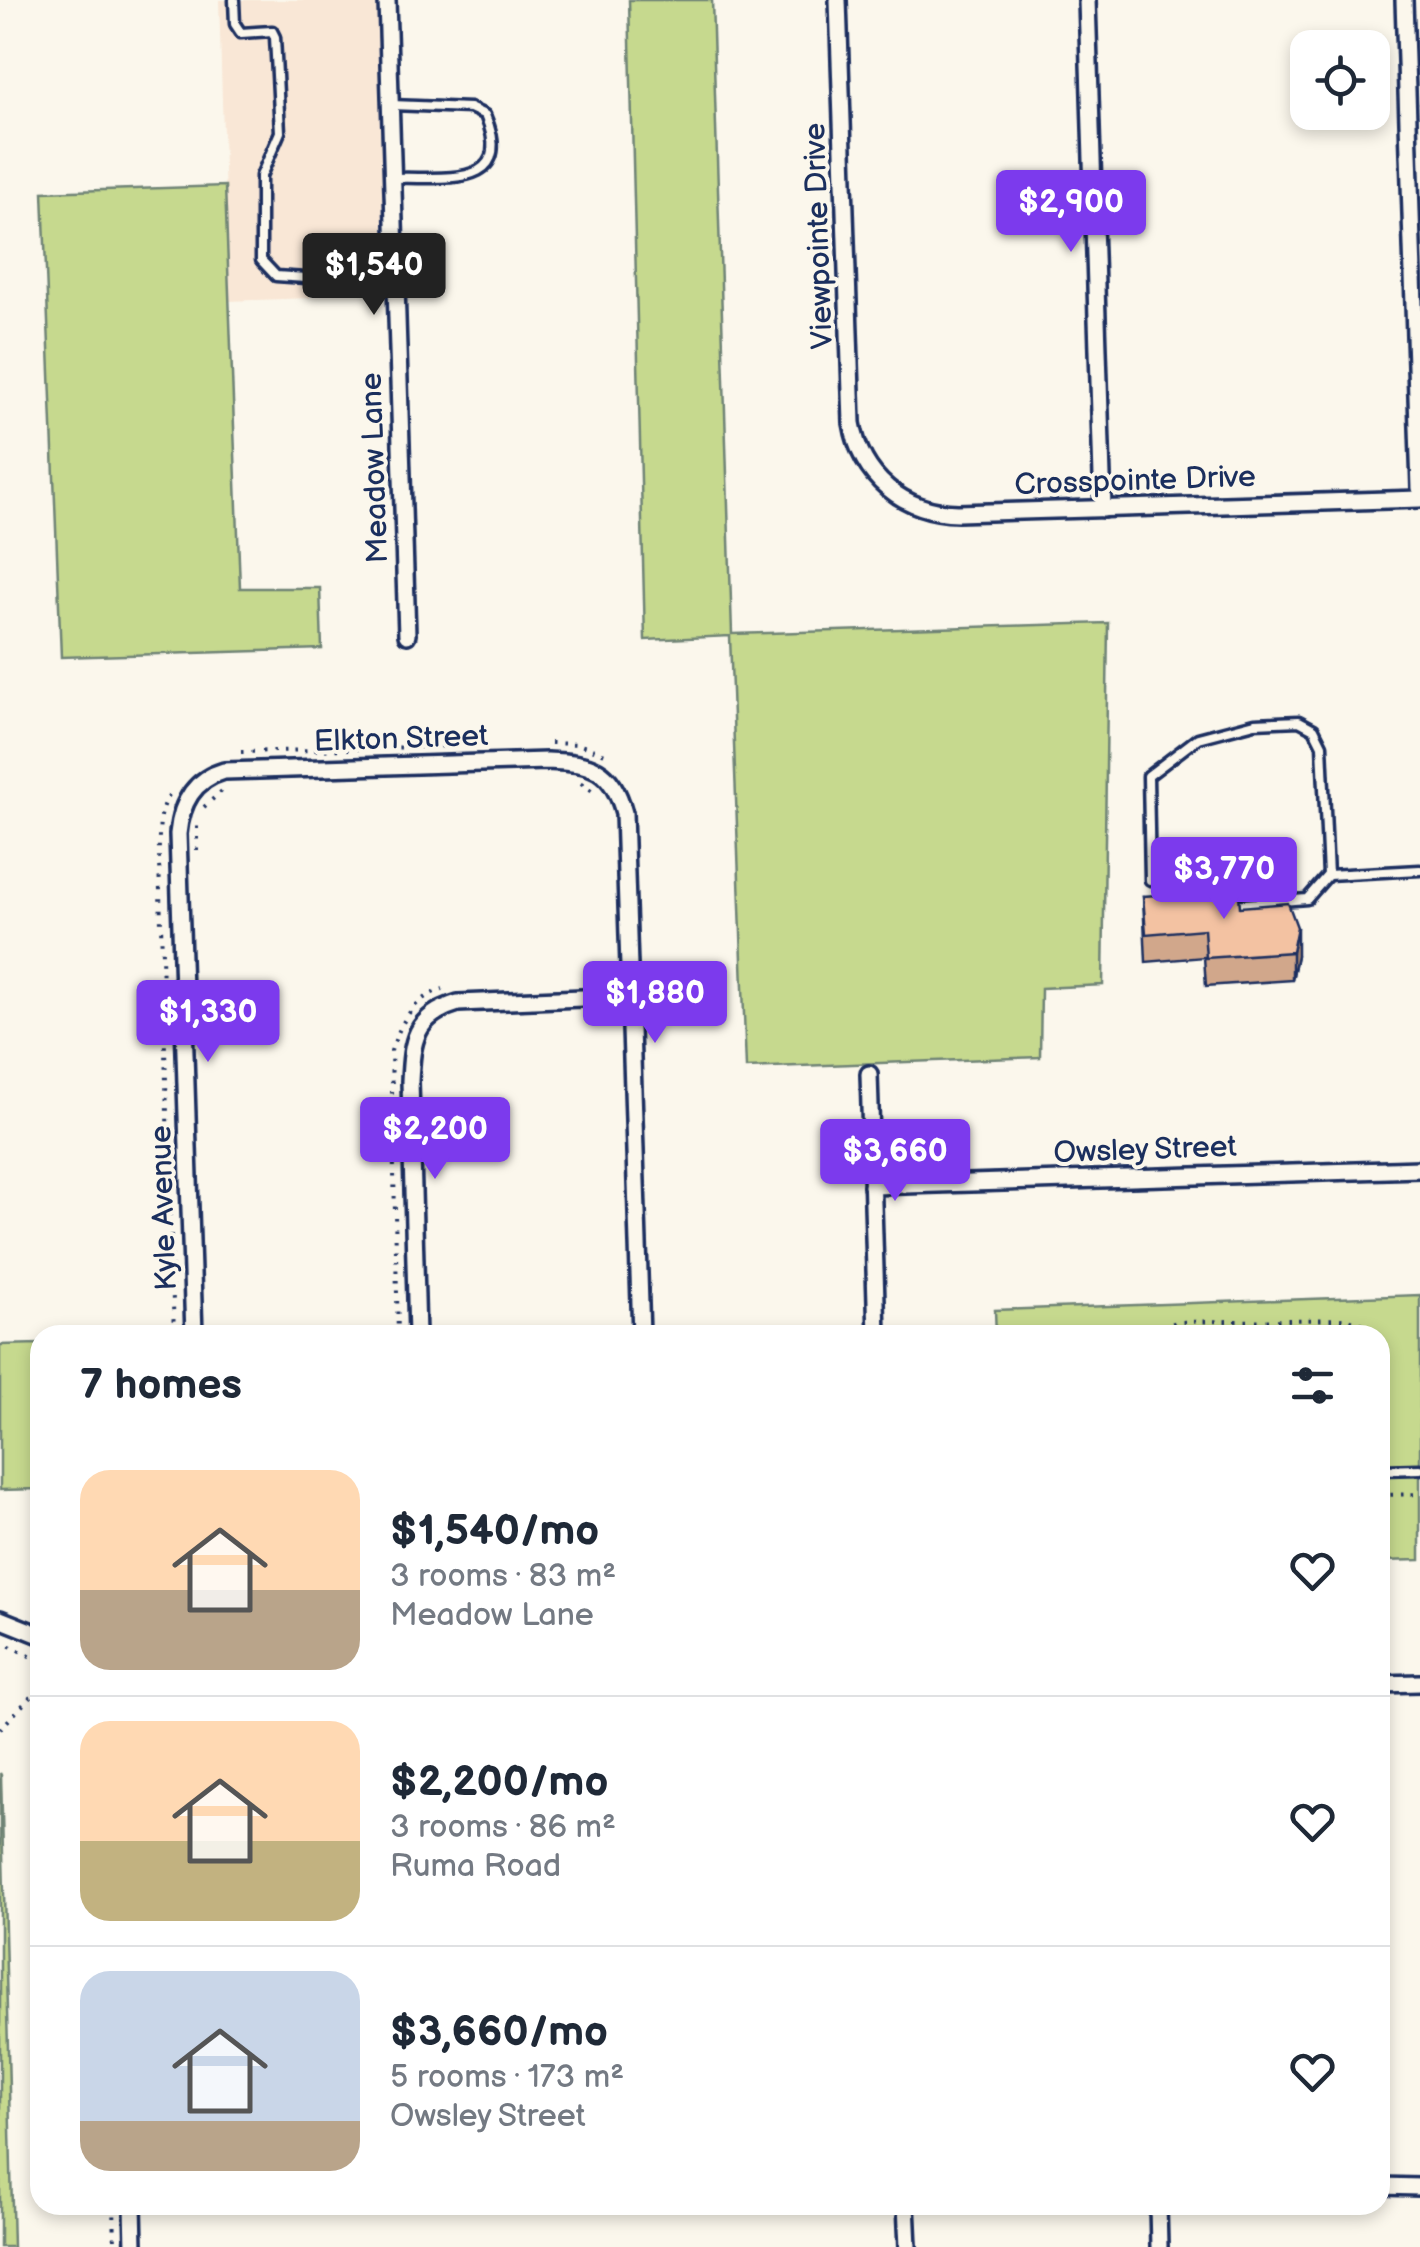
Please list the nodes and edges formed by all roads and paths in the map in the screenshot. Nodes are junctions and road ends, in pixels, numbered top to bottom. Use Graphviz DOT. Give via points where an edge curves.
graph roads {
  1 [pos="234,0"];
  2 [pos="388,0"];
  3 [pos="838,0"];
  4 [pos="1087,0"];
  5 [pos="1404,0"];
  6 [pos="1413,88"];
  7 [pos="391,105"];
  8 [pos="1414,116"];
  9 [pos="393,178"];
  10 [pos="396,284"];
  11 [pos="868,467"];
  12 [pos="1420,488"];
  13 [pos="1420,499"];
  14 [pos="1102,509"];
  15 [pos="406,635"];
  16 [pos="549,743"];
  17 [pos="460,746"];
  18 [pos="225,754"];
  19 [pos="612,760"];
  20 [pos="575,780"];
  21 [pos="197,785"];
  22 [pos="231,788"];
  23 [pos="594,792"];
  24 [pos="170,794"];
  25 [pos="203,808"];
  26 [pos="197,821"];
  27 [pos="197,858"];
  28 [pos="1420,870"];
  29 [pos="1328,875"];
  30 [pos="453,986"];
  31 [pos="631,996"];
  32 [pos="868,1074"];
  33 [pos="1420,1169"];
  34 [pos="872,1186"];
  35 [pos="174,1325"];
  36 [pos="194,1325"];
  37 [pos="398,1325"];
  38 [pos="418,1325"];
  39 [pos="641,1325"];
  40 [pos="877,1325"];
  41 [pos="1168,1325"];
  42 [pos="1367,1325"];
  43 [pos="1420,1468"];
  44 [pos="1390,1470"];
  45 [pos="1418,1494"];
  46 [pos="1390,1495"];
  47 [pos="0,1619"];
  48 [pos="30,1631"];
  49 [pos="0,1641"];
  50 [pos="30,1655"];
  51 [pos="1420,1683"];
  52 [pos="1390,1684"];
  53 [pos="30,1698"];
  54 [pos="0,1729"];
  55 [pos="1390,2186"];
  56 [pos="1420,2187"];
  57 [pos="114,2215"];
  58 [pos="133,2215"];
  59 [pos="906,2215"];
  60 [pos="1158,2215"];
  61 [pos="115,2247"];
  62 [pos="134,2247"];
  63 [pos="908,2247"];
  64 [pos="1159,2247"];
  1 -- 10 [label="lane" via="241,33 272,32 275,38 280,132 261,176 261,260 276,276"];
  2 -- 7 [label="street, Meadow Lane"];
  3 -- 11 [label="street, Viewpointe Drive" via="852,423"];
  4 -- 14 [label="street"];
  5 -- 6 [label="street"];
  6 -- 8 [label="street"];
  7 -- 9 [label="street, Meadow Lane"];
  7 -- 9 [label="lane" via="470,108 485,115 494,135 480,172 466,178"];
  8 -- 12 [label="street"];
  9 -- 10 [label="street, Meadow Lane"];
  10 -- 15 [label="street, Meadow Lane"];
  11 -- 14 [label="street, Crosspointe Drive" via="900,498 944,513"];
  13 -- 14 [label="street, Crosspointe Drive"];
  16 -- 19 [label="path" via="590,747"];
  17 -- 18 [label="path"];
  20 -- 23 [label="path"];
  21 -- 31 [label="street, Elkton Street" via="235,770 547,760 594,766 615,788 624,813"];
  21 -- 36 [label="street, Kyle Avenue" via="182,807 178,834"];
  22 -- 25 [label="path"];
  24 -- 35 [label="path" via="159,828 159,861"];
  26 -- 27 [label="path"];
  28 -- 29 [label="lane"];
  29 -- 29 [label="lane" via="1322,746 1314,729 1298,721 1255,723 1198,738 1148,776 1150,880 1202,880 1216,906 1307,899"];
  30 -- 37 [label="path" via="415,1004 391,1051"];
  31 -- 38 [label="street" via="446,1006 417,1032 410,1081"];
  31 -- 39 [label="street"];
  32 -- 34 [label="street"];
  33 -- 34 [label="street, Owsley Street"];
  34 -- 40 [label="street"];
  41 -- 42 [label="path" via="1348,1319"];
  43 -- 44 [label="lane"];
  45 -- 46 [label="path"];
  47 -- 48 [label="street"];
  49 -- 50 [label="path"];
  51 -- 52 [label="street"];
  53 -- 54 [label="path"];
  55 -- 56 [label="street"];
  57 -- 61 [label="path"];
  58 -- 62 [label="street"];
  59 -- 63 [label="street"];
  60 -- 64 [label="street"];
}
